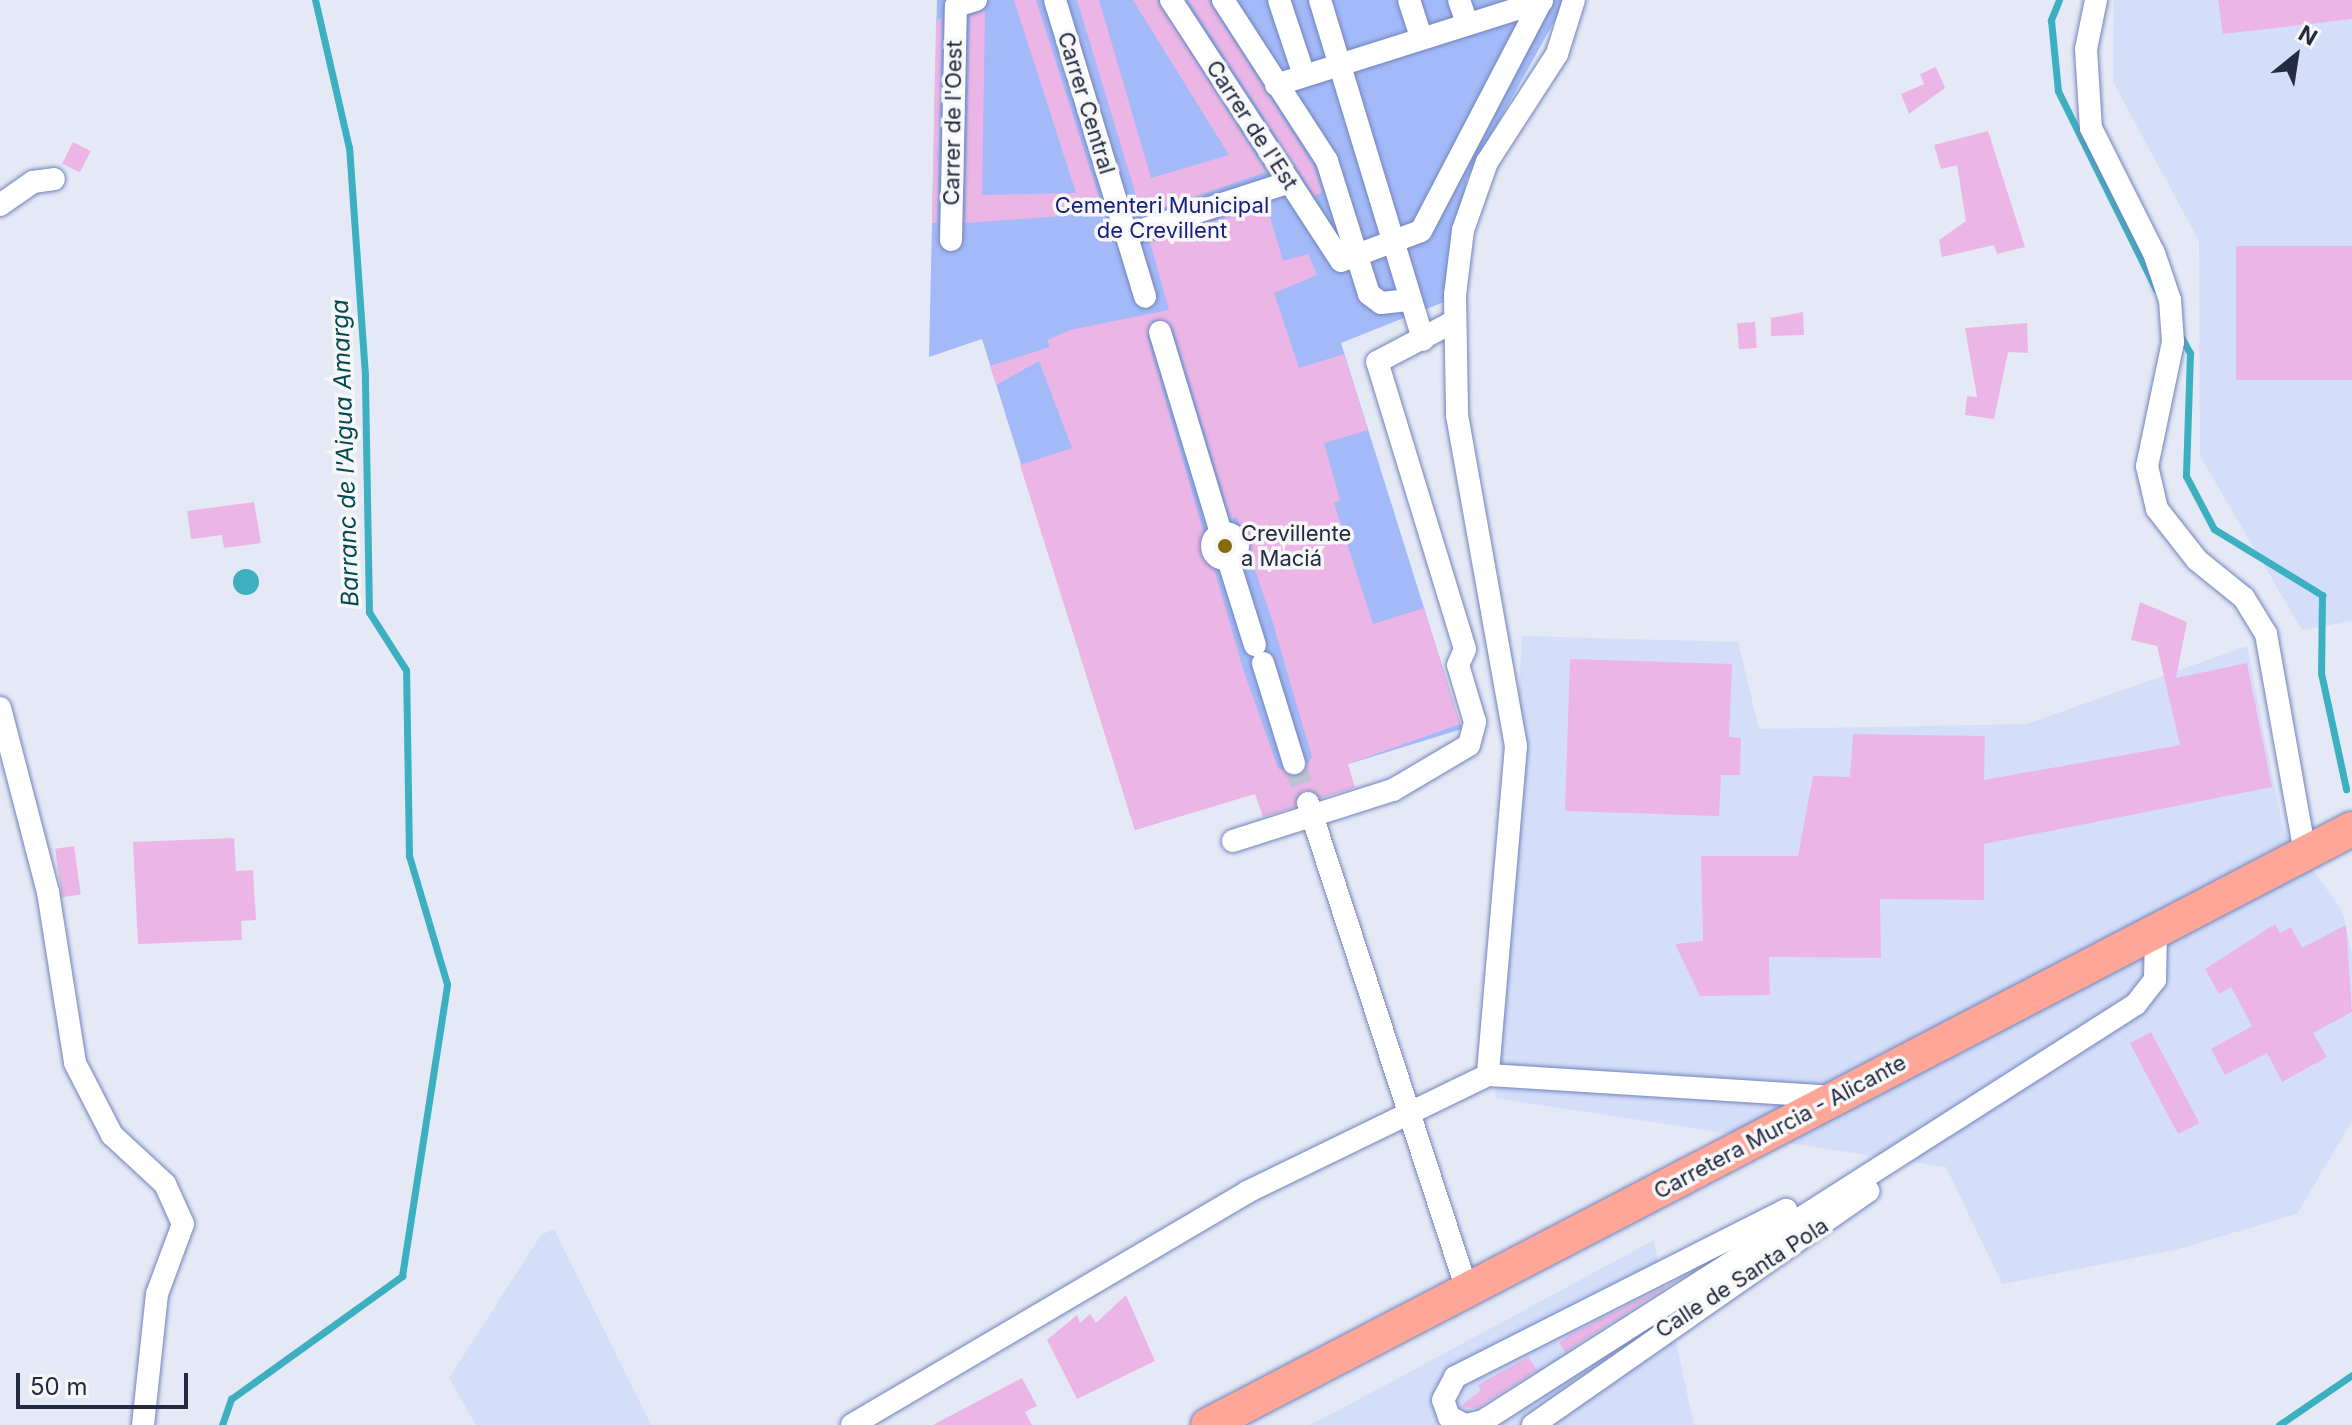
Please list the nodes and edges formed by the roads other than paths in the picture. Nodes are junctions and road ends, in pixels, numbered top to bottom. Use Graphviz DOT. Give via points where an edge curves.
graph roads {
  1 [pos="1055,0"];
  2 [pos="1171,0"];
  3 [pos="1223,0"];
  4 [pos="1279,0"];
  5 [pos="1320,0"];
  6 [pos="1409,0"];
  7 [pos="1459,0"];
  8 [pos="1574,0"];
  9 [pos="2096,0"];
  10 [pos="1542,1"];
  11 [pos="966,3"];
  12 [pos="1512,4"];
  13 [pos="1467,23"];
  14 [pos="1421,37"];
  15 [pos="1338,63"];
  16 [pos="1304,75"];
  17 [pos="1276,85"];
  18 [pos="54,179"];
  19 [pos="1290,182"];
  20 [pos="0,205"];
  21 [pos="1126,235"];
  22 [pos="951,240"];
  23 [pos="1395,243"];
  24 [pos="1360,255"];
  25 [pos="1145,297"];
  26 [pos="1408,300"];
  27 [pos="1455,321"];
  28 [pos="1160,332"];
  29 [pos="1423,340"];
  30 [pos="0,708"];
  31 [pos="1294,763"];
  32 [pos="1310,809"];
  33 [pos="2352,829"];
  34 [pos="1233,841"];
  35 [pos="2305,853"];
  36 [pos="2156,931"];
  37 [pos="1488,1075"];
  38 [pos="1837,1097"];
  39 [pos="1406,1116"];
  40 [pos="1947,1126"];
  41 [pos="1467,1290"];
  42 [pos="143,1425"];
  43 [pos="852,1425"];
  44 [pos="1208,1425"];
  45 [pos="1466,1425"];
  46 [pos="1533,1425"];
  1 -- 21 [label="street, Carrer Central"];
  2 -- 19 [label="street, Carrer de l'Est"];
  3 -- 17 [label="street"];
  4 -- 16 [label="street"];
  5 -- 15 [label="street"];
  6 -- 14 [label="street"];
  7 -- 13 [label="street"];
  8 -- 27 [label="street" via="1557,54 1487,162 1463,230"];
  9 -- 35 [label="street" via="2086,49 2091,128 2154,253 2170,300 2173,342 2147,466 2157,509 2197,560 2244,598 2266,634"];
  10 -- 12 [label="street"];
  10 -- 23 [label="street" via="1421,231"];
  11 -- 22 [label="street, Carrer de l'Oest"];
  12 -- 13 [label="street"];
  13 -- 14 [label="street"];
  14 -- 15 [label="street"];
  15 -- 16 [label="street"];
  15 -- 23 [label="street"];
  16 -- 17 [label="street"];
  17 -- 24 [label="street" via="1327,161"];
  18 -- 20 [label="street" via="33,182"];
  19 -- 21 [label="street"];
  19 -- 24 [label="street, Carrer de l'Est" via="1330,251 1341,261"];
  21 -- 25 [label="street, Carrer Central"];
  23 -- 24 [label="street"];
  23 -- 26 [label="street"];
  24 -- 26 [label="street" via="1369,294 1381,303"];
  26 -- 29 [label="street"];
  27 -- 29 [label="street"];
  27 -- 37 [label="street" via="1457,415 1516,746"];
  28 -- 31 [label="street" via="1221,533 1238,542 1228,559"];
  29 -- 32 [label="street" via="1377,362 1465,649 1458,665 1475,722 1469,745 1393,790"];
  30 -- 42 [label="street" via="48,892 75,1063 112,1135 165,1184 183,1224 157,1294"];
  32 -- 34 [label="street"];
  32 -- 39 [label="street"];
  33 -- 35 [label="highway, Carretera Murcia - Alicante"];
  35 -- 36 [label="highway, Carretera Murcia - Alicante"];
  36 -- 38 [label="highway, Carretera Murcia - Alicante"];
  36 -- 40 [label="street" via="2155,980 2136,1004"];
  37 -- 38 [label="street"];
  37 -- 39 [label="street"];
  38 -- 41 [label="highway, Carretera Murcia - Alicante"];
  39 -- 41 [label="street"];
  39 -- 43 [label="street" via="1247,1192"];
  40 -- 45 [label="street" via="1685,1286 1483,1421"];
  40 -- 45 [label="street" via="1455,1377 1444,1391 1445,1409"];
  40 -- 46 [label="street, Calle de Santa Pola" via="1836,1218 1645,1340"];
  41 -- 44 [label="highway, Carretera Murcia - Alicante"];
}
